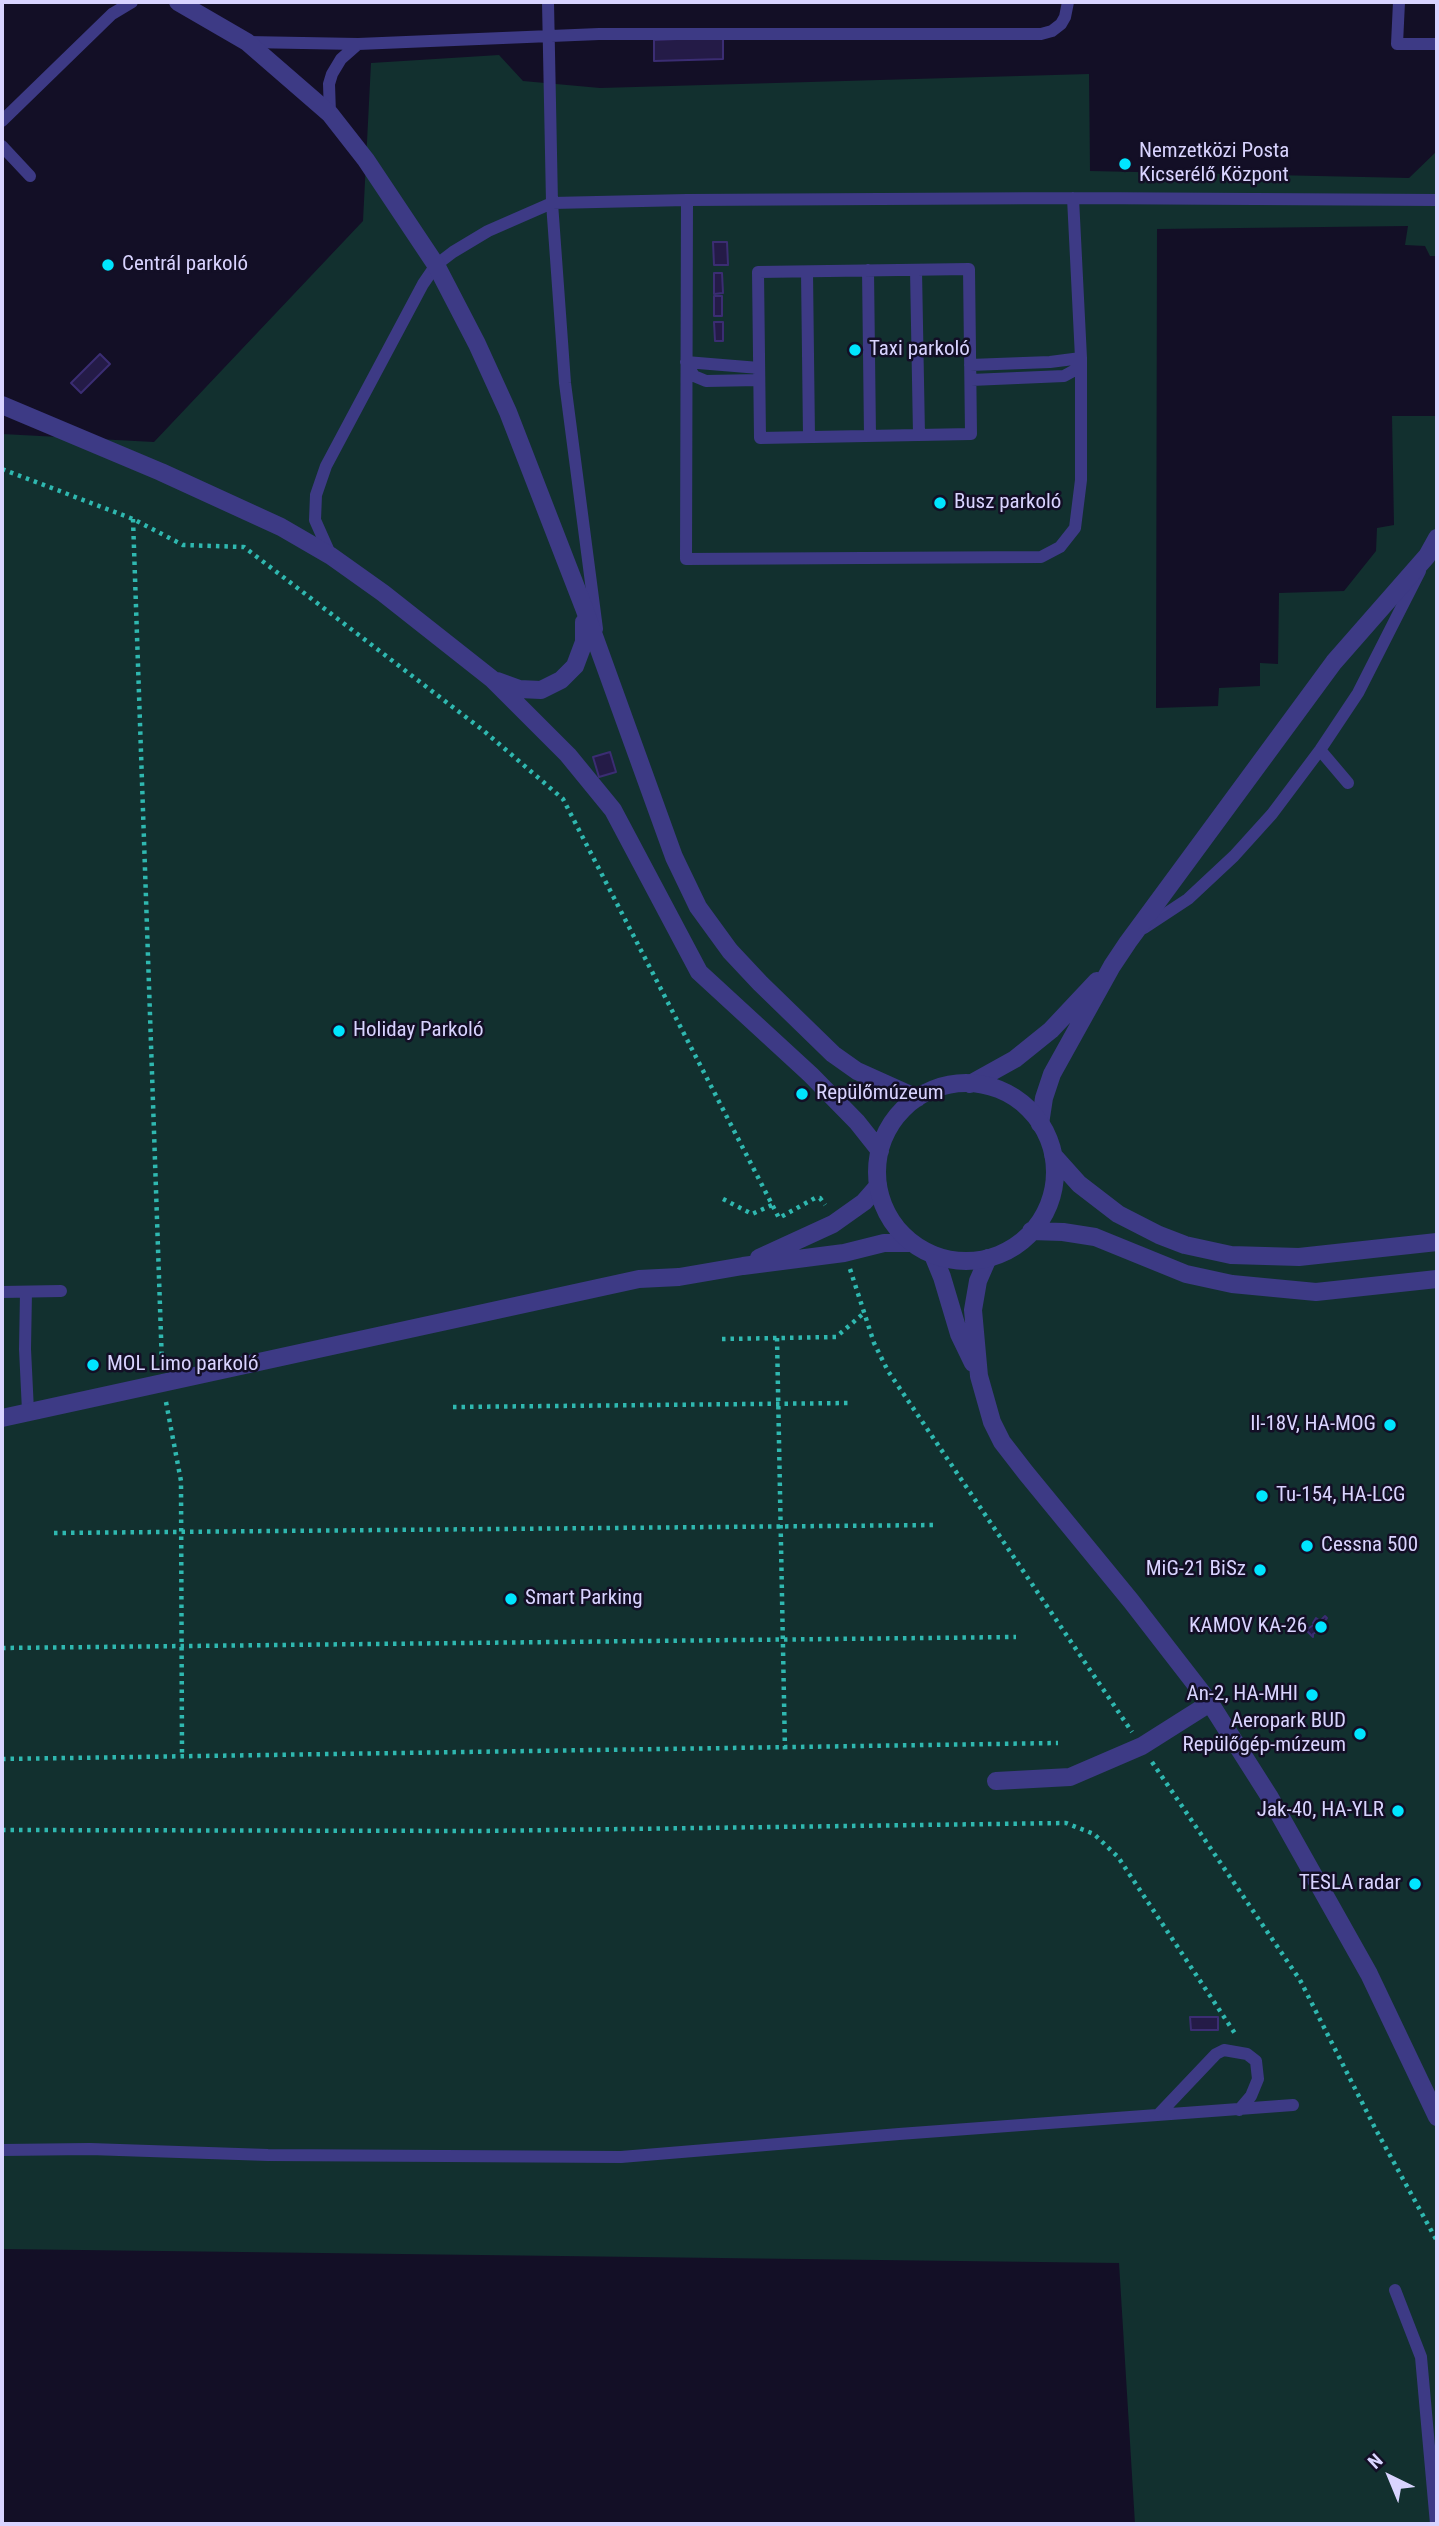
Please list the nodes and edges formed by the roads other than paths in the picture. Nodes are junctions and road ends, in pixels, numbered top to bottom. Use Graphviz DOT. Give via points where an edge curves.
graph roads {
  1 [pos="132,2"];
  2 [pos="178,2"];
  3 [pos="548,2"];
  4 [pos="1068,2"];
  5 [pos="1399,2"];
  6 [pos="549,37"];
  7 [pos="247,42"];
  8 [pos="358,44"];
  9 [pos="1437,44"];
  10 [pos="330,114"];
  11 [pos="2,121"];
  12 [pos="2,146"];
  13 [pos="30,176"];
  14 [pos="1073,198"];
  15 [pos="687,200"];
  16 [pos="1437,200"];
  17 [pos="552,203"];
  18 [pos="436,265"];
  19 [pos="868,270"];
  20 [pos="916,270"];
  21 [pos="807,272"];
  22 [pos="1081,358"];
  23 [pos="686,362"];
  24 [pos="970,365"];
  25 [pos="759,374"];
  26 [pos="971,380"];
  27 [pos="2,405"];
  28 [pos="919,435"];
  29 [pos="870,436"];
  30 [pos="809,437"];
  31 [pos="1437,538"];
  32 [pos="331,556"];
  33 [pos="1427,556"];
  34 [pos="584,608"];
  35 [pos="601,660"];
  36 [pos="492,680"];
  37 [pos="1320,750"];
  38 [pos="1348,783"];
  39 [pos="1128,942"];
  40 [pos="1112,966"];
  41 [pos="970,1084"];
  42 [pos="917,1098"];
  43 [pos="1040,1125"];
  44 [pos="880,1151"];
  45 [pos="1053,1155"];
  46 [pos="878,1186"];
  47 [pos="1031,1231"];
  48 [pos="1437,1242"];
  49 [pos="912,1244"];
  50 [pos="933,1255"];
  51 [pos="988,1258"];
  52 [pos="743,1266"];
  53 [pos="1437,1279"];
  54 [pos="2,1292"];
  55 [pos="26,1292"];
  56 [pos="61,1292"];
  57 [pos="979,1376"];
  58 [pos="28,1411"];
  59 [pos="2,1418"];
  60 [pos="1210,1703"];
  61 [pos="996,1781"];
  62 [pos="1434,2099"];
  63 [pos="1293,2105"];
  64 [pos="1239,2110"];
  65 [pos="1159,2114"];
  66 [pos="1437,2117"];
  67 [pos="2,2150"];
  68 [pos="1395,2290"];
  69 [pos="1436,2524"];
  1 -- 11 [label="lane" via="112,14"];
  2 -- 7 [label="street"];
  3 -- 6 [label="lane"];
  4 -- 6 [label="lane" via="1061,24 1041,34"];
  5 -- 9 [label="lane" via="1397,44"];
  6 -- 8 [label="lane"];
  6 -- 17 [label="lane"];
  7 -- 8 [label="lane"];
  7 -- 10 [label="street"];
  8 -- 10 [label="lane" via="332,74"];
  10 -- 18 [label="street"];
  12 -- 13 [label="lane"];
  14 -- 15 [label="lane"];
  14 -- 16 [label="lane"];
  14 -- 22 [label="lane"];
  15 -- 17 [label="lane"];
  15 -- 23 [label="lane"];
  17 -- 18 [label="lane" via="488,232"];
  17 -- 35 [label="lane" via="565,383"];
  18 -- 32 [label="lane" via="326,466 316,495 315,520"];
  18 -- 34 [label="street" via="508,412"];
  19 -- 20 [label="lane"];
  19 -- 21 [label="lane"];
  19 -- 29 [label="lane"];
  20 -- 24 [label="lane" via="969,269"];
  20 -- 28 [label="lane"];
  21 -- 25 [label="lane" via="758,272"];
  21 -- 30 [label="lane"];
  22 -- 23 [label="lane" via="1077,519 1060,547 1041,557 686,559"];
  22 -- 24 [label="lane"];
  22 -- 26 [label="lane" via="1075,370 1064,376"];
  23 -- 25 [label="lane" via="694,376 706,381"];
  24 -- 26 [label="lane"];
  25 -- 30 [label="lane" via="760,438"];
  26 -- 28 [label="lane" via="971,434"];
  27 -- 32 [label="street" via="281,527"];
  28 -- 29 [label="lane"];
  29 -- 30 [label="lane"];
  31 -- 33 [label="street"];
  32 -- 36 [label="street"];
  33 -- 37 [label="lane" via="1358,693"];
  33 -- 39 [label="street" via="1334,662"];
  34 -- 35 [label="street"];
  34 -- 36 [label="street" via="584,642 575,666 561,680 541,690"];
  35 -- 42 [label="street" via="674,857 698,907 760,984 833,1054 857,1071"];
  36 -- 44 [label="street" via="568,755 613,810 699,972 811,1075"];
  37 -- 38 [label="lane"];
  37 -- 39 [label="lane" via="1234,856 1188,899"];
  39 -- 40 [label="street"];
  40 -- 41 [label="street" via="1042,1037 1015,1059"];
  40 -- 43 [label="street" via="1052,1074"];
  41 -- 42 [label="street" via="942,1087"];
  41 -- 43 [label="street" via="1003,1092 1024,1106"];
  42 -- 44 [label="street" via="897,1116"];
  43 -- 45 [label="street"];
  44 -- 46 [label="street"];
  45 -- 47 [label="street" via="1051,1196"];
  45 -- 48 [label="street" via="1079,1184 1118,1214 1185,1245 1231,1255 1299,1257"];
  46 -- 49 [label="street" via="889,1218"];
  46 -- 52 [label="street" via="833,1224"];
  47 -- 51 [label="street" via="1012,1248"];
  47 -- 53 [label="street" via="1095,1237 1186,1274 1232,1284 1316,1292"];
  49 -- 50 [label="street"];
  49 -- 52 [label="street" via="884,1243"];
  50 -- 51 [label="street" via="960,1261"];
  50 -- 57 [label="street" via="959,1334"];
  51 -- 57 [label="street" via="973,1310"];
  52 -- 58 [label="street" via="639,1279"];
  54 -- 55 [label="lane"];
  55 -- 56 [label="lane"];
  55 -- 58 [label="lane"];
  57 -- 60 [label="street" via="1002,1442"];
  58 -- 59 [label="street"];
  60 -- 61 [label="street" via="1142,1746 1070,1777"];
  60 -- 62 [label="street" via="1269,1796"];
  62 -- 66 [label="street"];
  63 -- 64 [label="lane"];
  64 -- 65 [label="lane"];
  64 -- 65 [label="lane" via="1258,2079 1256,2061 1247,2054 1224,2050"];
  65 -- 67 [label="lane" via="621,2157"];
  68 -- 69 [label="lane" via="1420,2357"];
}
